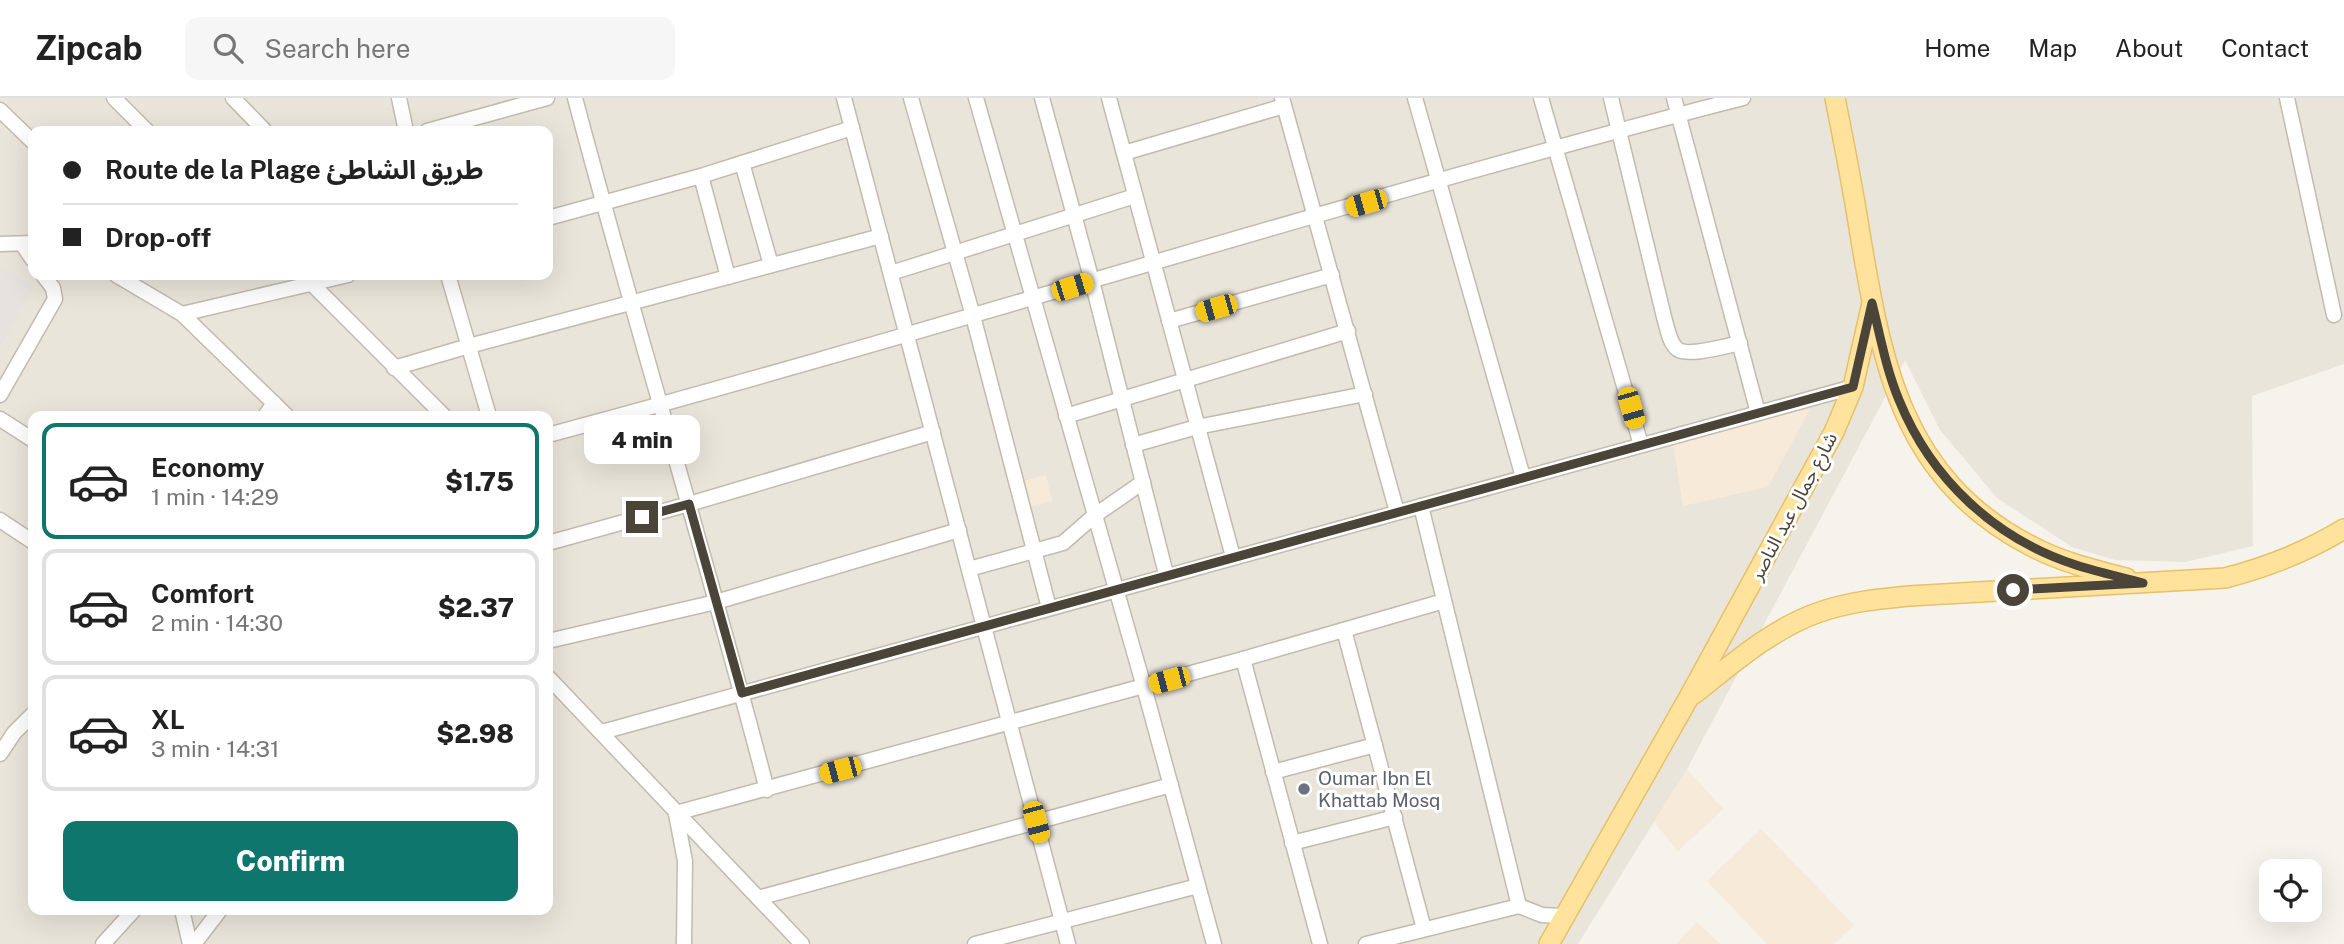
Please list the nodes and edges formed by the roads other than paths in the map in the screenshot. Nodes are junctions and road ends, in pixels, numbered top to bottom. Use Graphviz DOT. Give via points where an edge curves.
graph roads {
  1 [pos="114,98"];
  2 [pos="233,98"];
  3 [pos="399,98"];
  4 [pos="547,98"];
  5 [pos="575,98"];
  6 [pos="844,98"];
  7 [pos="911,98"];
  8 [pos="976,98"];
  9 [pos="1041,98"];
  10 [pos="1109,98"];
  11 [pos="1416,98"];
  12 [pos="1541,98"];
  13 [pos="1611,98"];
  14 [pos="1674,98"];
  15 [pos="1743,98"];
  16 [pos="1835,98"];
  17 [pos="2287,98"];
  18 [pos="1283,102"];
  19 [pos="0,110"];
  20 [pos="1679,114"];
  21 [pos="141,126"];
  22 [pos="260,126"];
  23 [pos="406,126"];
  24 [pos="445,126"];
  25 [pos="852,128"];
  26 [pos="1620,131"];
  27 [pos="28,137"];
  28 [pos="1556,149"];
  29 [pos="1124,153"];
  30 [pos="742,163"];
  31 [pos="701,176"];
  32 [pos="1439,182"];
  33 [pos="1135,196"];
  34 [pos="602,202"];
  35 [pos="1074,216"];
  36 [pos="553,217"];
  37 [pos="1316,217"];
  38 [pos="1015,233"];
  39 [pos="881,236"];
  40 [pos="0,244"];
  41 [pos="28,244"];
  42 [pos="955,252"];
  43 [pos="1153,263"];
  44 [pos="771,265"];
  45 [pos="891,273"];
  46 [pos="1332,275"];
  47 [pos="728,277"];
  48 [pos="46,280"];
  49 [pos="125,280"];
  50 [pos="328,280"];
  51 [pos="449,280"];
  52 [pos="1092,281"];
  53 [pos="312,284"];
  54 [pos="1033,299"];
  55 [pos="632,303"];
  56 [pos="1872,303"];
  57 [pos="183,314"];
  58 [pos="2334,315"];
  59 [pos="973,316"];
  60 [pos="1169,321"];
  61 [pos="1348,331"];
  62 [pos="908,336"];
  63 [pos="1740,344"];
  64 [pos="469,346"];
  65 [pos="394,368"];
  66 [pos="1185,380"];
  67 [pos="1853,387"];
  68 [pos="1365,394"];
  69 [pos="0,395"];
  70 [pos="1121,398"];
  71 [pos="274,403"];
  72 [pos="661,405"];
  73 [pos="268,411"];
  74 [pos="282,411"];
  75 [pos="439,411"];
  76 [pos="488,411"];
  77 [pos="1758,413"];
  78 [pos="1066,416"];
  79 [pos="0,419"];
  80 [pos="1197,426"];
  81 [pos="933,432"];
  82 [pos="553,434"];
  83 [pos="28,437"];
  84 [pos="1133,445"];
  85 [pos="1641,445"];
  86 [pos="1523,477"];
  87 [pos="1143,482"];
  88 [pos="689,504"];
  89 [pos="1421,506"];
  90 [pos="1397,512"];
  91 [pos="1094,516"];
  92 [pos="0,520"];
  93 [pos="2344,529"];
  94 [pos="958,530"];
  95 [pos="28,539"];
  96 [pos="553,542"];
  97 [pos="1034,551"];
  98 [pos="1233,557"];
  99 [pos="969,569"];
  100 [pos="1166,574"];
  101 [pos="2143,583"];
  102 [pos="1115,590"];
  103 [pos="1444,601"];
  104 [pos="716,602"];
  105 [pos="1049,608"];
  106 [pos="984,626"];
  107 [pos="1344,630"];
  108 [pos="553,639"];
  109 [pos="1243,659"];
  110 [pos="553,682"];
  111 [pos="1144,687"];
  112 [pos="742,693"];
  113 [pos="1688,699"];
  114 [pos="28,719"];
  115 [pos="1010,724"];
  116 [pos="602,732"];
  117 [pos="1375,745"];
  118 [pos="0,754"];
  119 [pos="1273,772"];
  120 [pos="1171,785"];
  121 [pos="767,790"];
  122 [pos="676,813"];
  123 [pos="1395,817"];
  124 [pos="1036,822"];
  125 [pos="1292,843"];
  126 [pos="1198,886"];
  127 [pos="758,898"];
  128 [pos="1519,906"];
  129 [pos="129,915"];
  130 [pos="183,915"];
  131 [pos="216,915"];
  132 [pos="1563,916"];
  133 [pos="1062,920"];
  134 [pos="1424,929"];
  135 [pos="795,941"];
  136 [pos="1389,941"];
  137 [pos="103,944"];
  138 [pos="192,944"];
  139 [pos="684,944"];
  140 [pos="975,944"];
  141 [pos="1068,944"];
  142 [pos="1214,944"];
  143 [pos="1320,944"];
  144 [pos="1366,944"];
  145 [pos="1549,944"];
  1 -- 21 [label="street"];
  2 -- 22 [label="street"];
  3 -- 23 [label="street"];
  4 -- 24 [label="street"];
  5 -- 34 [label="street"];
  6 -- 25 [label="street"];
  7 -- 42 [label="street"];
  8 -- 38 [label="street"];
  9 -- 35 [label="street"];
  10 -- 29 [label="street"];
  11 -- 32 [label="street"];
  12 -- 28 [label="street"];
  13 -- 26 [label="street"];
  14 -- 20 [label="street"];
  15 -- 20 [label="street"];
  16 -- 56 [label="main road, شارع جمال عبد الناصر"];
  17 -- 58 [label="street"];
  18 -- 29 [label="street"];
  18 -- 37 [label="street"];
  19 -- 27 [label="street"];
  20 -- 26 [label="street"];
  20 -- 63 [label="street"];
  25 -- 30 [label="street"];
  25 -- 39 [label="street"];
  26 -- 28 [label="street"];
  26 -- 63 [label="street" via="1673,345 1686,353"];
  28 -- 32 [label="street"];
  28 -- 85 [label="street"];
  29 -- 33 [label="street"];
  30 -- 31 [label="street"];
  30 -- 44 [label="street"];
  31 -- 34 [label="street"];
  31 -- 47 [label="street"];
  32 -- 37 [label="street"];
  32 -- 86 [label="street"];
  33 -- 35 [label="street"];
  33 -- 43 [label="street"];
  34 -- 36 [label="street"];
  34 -- 55 [label="street"];
  35 -- 38 [label="street"];
  35 -- 52 [label="street"];
  37 -- 43 [label="street"];
  37 -- 46 [label="street"];
  38 -- 42 [label="street"];
  38 -- 54 [label="street"];
  39 -- 44 [label="street"];
  39 -- 45 [label="street"];
  40 -- 41 [label="street"];
  42 -- 45 [label="street"];
  42 -- 59 [label="street"];
  43 -- 52 [label="street"];
  43 -- 60 [label="street"];
  44 -- 47 [label="street"];
  45 -- 62 [label="street"];
  46 -- 60 [label="street"];
  46 -- 61 [label="street"];
  47 -- 55 [label="street"];
  48 -- 69 [label="street" via="55,299"];
  49 -- 57 [label="street"];
  50 -- 53 [label="street"];
  51 -- 64 [label="street"];
  52 -- 54 [label="street"];
  52 -- 70 [label="street"];
  53 -- 57 [label="street"];
  53 -- 65 [label="street"];
  54 -- 59 [label="street"];
  54 -- 78 [label="street"];
  55 -- 64 [label="street"];
  55 -- 72 [label="street"];
  56 -- 67 [label="main road, شارع جمال عبد الناصر"];
  56 -- 101 [label="main road, شارع جمال عبد الناصر" via="1898,400 1928,457 1957,491 1986,517 2032,546 2076,565"];
  57 -- 71 [label="street"];
  59 -- 62 [label="street"];
  59 -- 97 [label="street"];
  60 -- 66 [label="street"];
  61 -- 66 [label="street"];
  61 -- 68 [label="street"];
  62 -- 72 [label="street"];
  62 -- 81 [label="street"];
  63 -- 77 [label="street"];
  64 -- 65 [label="street"];
  64 -- 76 [label="street"];
  65 -- 75 [label="street"];
  66 -- 70 [label="street"];
  66 -- 80 [label="street"];
  67 -- 77 [label="street"];
  67 -- 113 [label="main road, شارع جمال عبد الناصر" via="1821,457"];
  68 -- 80 [label="street"];
  68 -- 90 [label="street"];
  70 -- 78 [label="street"];
  70 -- 84 [label="street"];
  71 -- 73 [label="street"];
  71 -- 74 [label="street"];
  72 -- 82 [label="street"];
  72 -- 88 [label="street"];
  77 -- 85 [label="street"];
  78 -- 91 [label="street"];
  79 -- 83 [label="street"];
  80 -- 84 [label="street"];
  80 -- 98 [label="street"];
  81 -- 88 [label="street"];
  81 -- 94 [label="street"];
  84 -- 87 [label="street"];
  85 -- 86 [label="street"];
  86 -- 89 [label="street"];
  87 -- 91 [label="street"];
  87 -- 100 [label="street"];
  88 -- 96 [label="street"];
  88 -- 104 [label="street"];
  89 -- 90 [label="street"];
  89 -- 103 [label="street"];
  90 -- 98 [label="street"];
  91 -- 97 [label="street" via="1063,542"];
  91 -- 102 [label="street"];
  92 -- 95 [label="street"];
  93 -- 101 [label="main road" via="2267,567 2225,578"];
  94 -- 99 [label="street"];
  94 -- 104 [label="street"];
  97 -- 99 [label="street"];
  97 -- 105 [label="street"];
  98 -- 100 [label="street"];
  99 -- 106 [label="street"];
  100 -- 102 [label="street"];
  101 -- 113 [label="main road" via="1856,602 1815,613 1771,636"];
  102 -- 105 [label="street"];
  102 -- 111 [label="street"];
  103 -- 107 [label="street"];
  103 -- 128 [label="street"];
  104 -- 108 [label="street"];
  104 -- 112 [label="street"];
  105 -- 106 [label="street"];
  106 -- 112 [label="street"];
  106 -- 115 [label="street"];
  107 -- 109 [label="street"];
  107 -- 117 [label="street"];
  109 -- 111 [label="street"];
  109 -- 119 [label="street"];
  110 -- 116 [label="street"];
  111 -- 115 [label="street"];
  111 -- 120 [label="street"];
  112 -- 116 [label="street"];
  112 -- 121 [label="street"];
  113 -- 132 [label="main road, شارع جمال عبد الناصر"];
  114 -- 118 [label="street"];
  115 -- 121 [label="street"];
  115 -- 124 [label="street"];
  116 -- 122 [label="street"];
  117 -- 119 [label="street"];
  117 -- 123 [label="street"];
  119 -- 125 [label="street"];
  120 -- 124 [label="street"];
  120 -- 126 [label="street"];
  121 -- 122 [label="street"];
  122 -- 127 [label="street"];
  122 -- 139 [label="street" via="685,861"];
  123 -- 125 [label="street"];
  123 -- 134 [label="street"];
  124 -- 127 [label="street"];
  124 -- 133 [label="street"];
  125 -- 143 [label="street"];
  126 -- 133 [label="street"];
  126 -- 142 [label="street"];
  127 -- 135 [label="street"];
  128 -- 132 [label="street" via="1542,915"];
  128 -- 134 [label="street"];
  129 -- 137 [label="street"];
  130 -- 138 [label="street"];
  131 -- 138 [label="street"];
  132 -- 145 [label="main road, شارع جمال عبد الناصر"];
  133 -- 140 [label="street"];
  133 -- 141 [label="street"];
  134 -- 136 [label="street"];
  136 -- 144 [label="street"];
}
